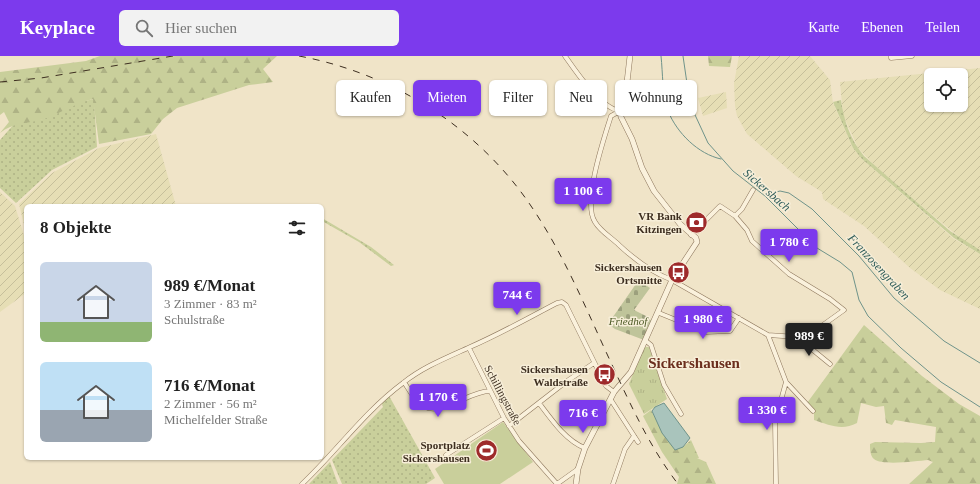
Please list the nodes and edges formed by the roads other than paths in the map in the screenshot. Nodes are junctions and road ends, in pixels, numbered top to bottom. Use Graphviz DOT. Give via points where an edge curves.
graph roads {
  1 [pos="564,56"];
  2 [pos="630,56"];
  3 [pos="891,56"];
  4 [pos="912,56"];
  5 [pos="627,80"];
  6 [pos="615,110"];
  7 [pos="615,114"];
  8 [pos="622,116"];
  9 [pos="753,190"];
  10 [pos="735,216"];
  11 [pos="691,234"];
  12 [pos="752,241"];
  13 [pos="747,244"];
  14 [pos="672,280"];
  15 [pos="659,313"];
  16 [pos="739,318"];
  17 [pos="768,335"];
  18 [pos="797,338"];
  19 [pos="646,341"];
  20 [pos="469,348"];
  21 [pos="594,363"];
  22 [pos="830,364"];
  23 [pos="404,382"];
  24 [pos="786,382"];
  25 [pos="490,391"];
  26 [pos="614,392"];
  27 [pos="611,400"];
  28 [pos="539,403"];
  29 [pos="813,411"];
  30 [pos="681,414"];
  31 [pos="504,418"];
  32 [pos="509,426"];
  33 [pos="634,436"];
  34 [pos="638,442"];
  35 [pos="585,448"];
  36 [pos="446,455"];
  37 [pos="578,469"];
  38 [pos="302,484"];
  39 [pos="557,484"];
  40 [pos="576,484"];
  41 [pos="613,484"];
  42 [pos="776,484"];
  1 -- 6 [label="street" via="597,96"];
  2 -- 5 [label="street"];
  3 -- 4 [label="street"];
  7 -- 14 [label="street" via="611,116 595,170 591,208 594,222 624,250 658,275"];
  8 -- 11 [label="street" via="647,180 670,212"];
  9 -- 10 [label="street"];
  10 -- 11 [label="street" via="720,206"];
  10 -- 12 [label="street" via="747,230"];
  11 -- 14 [label="street" via="697,242"];
  12 -- 13 [label="street"];
  12 -- 18 [label="street" via="789,274 844,310 816,330"];
  14 -- 15 [label="street"];
  14 -- 16 [label="street"];
  15 -- 16 [label="street" via="706,332 730,332"];
  15 -- 19 [label="street"];
  16 -- 17 [label="street"];
  17 -- 18 [label="street"];
  17 -- 24 [label="street"];
  18 -- 22 [label="street"];
  19 -- 26 [label="street" via="631,372"];
  19 -- 30 [label="street" via="651,345 664,385"];
  20 -- 21 [label="street" via="562,302 566,305"];
  20 -- 23 [label="street" via="428,366"];
  20 -- 25 [label="street, Schillingstraße"];
  21 -- 26 [label="street" via="606,386"];
  21 -- 28 [label="street"];
  23 -- 25 [label="street" via="418,403 437,410 473,393"];
  23 -- 38 [label="street" via="354,426 327,460"];
  24 -- 29 [label="street"];
  24 -- 42 [label="street" via="775,422"];
  25 -- 31 [label="street, Schillingstraße"];
  26 -- 27 [label="street"];
  27 -- 33 [label="street"];
  27 -- 35 [label="street"];
  28 -- 32 [label="street"];
  28 -- 35 [label="street" via="575,444"];
  31 -- 32 [label="street, Schillingstraße"];
  31 -- 36 [label="street"];
  32 -- 39 [label="street, Schillingstraße"];
  33 -- 34 [label="street"];
  33 -- 41 [label="street" via="625,449"];
  35 -- 37 [label="street"];
  37 -- 39 [label="street"];
  37 -- 40 [label="street"];
}
